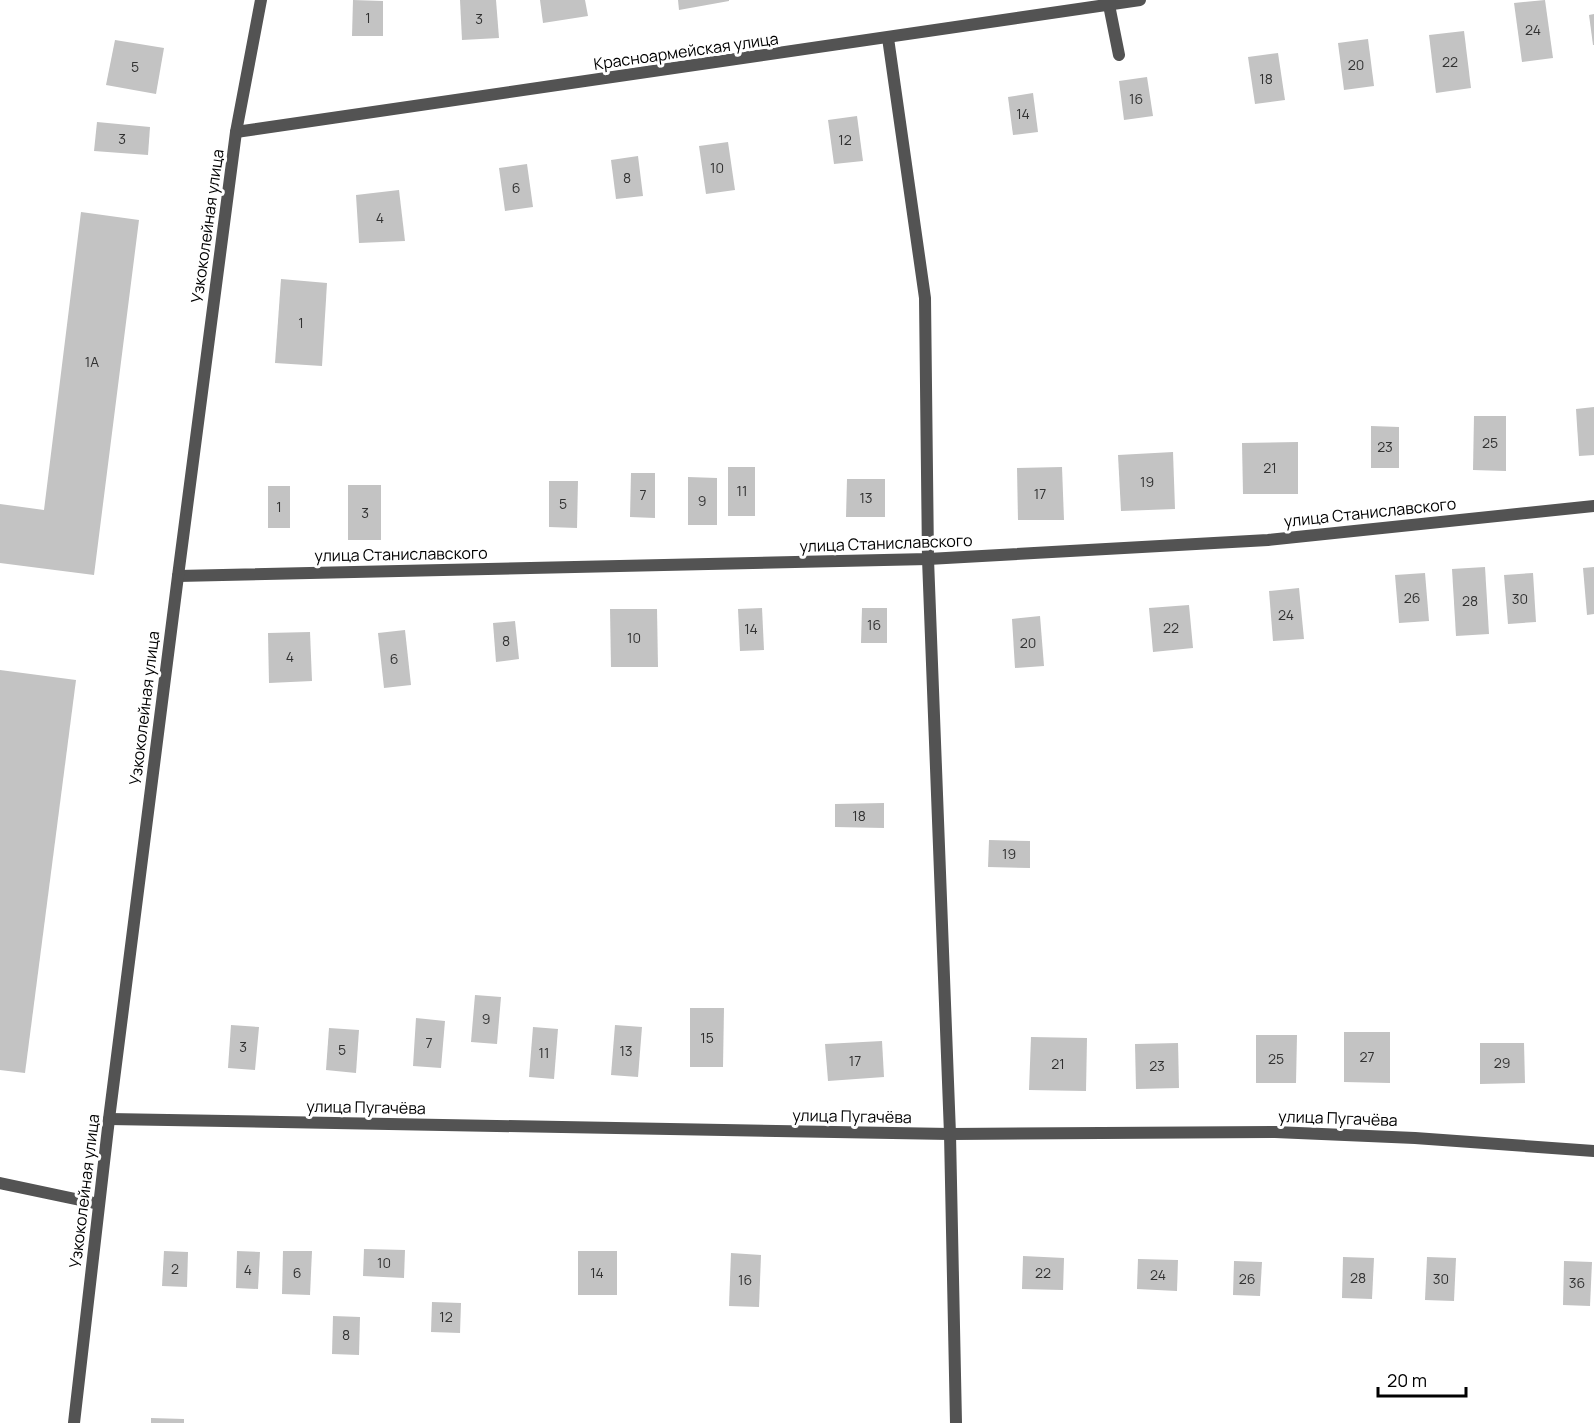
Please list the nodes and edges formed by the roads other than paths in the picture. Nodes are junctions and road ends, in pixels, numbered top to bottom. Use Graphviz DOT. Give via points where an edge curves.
graph roads {
  1 [pos="261,0"];
  2 [pos="1140,0"];
  3 [pos="1109,5"];
  4 [pos="888,38"];
  5 [pos="1119,56"];
  6 [pos="236,132"];
  7 [pos="1594,506"];
  8 [pos="928,559"];
  9 [pos="178,576"];
  10 [pos="109,1119"];
  11 [pos="950,1134"];
  12 [pos="1594,1151"];
  13 [pos="0,1183"];
  14 [pos="99,1204"];
  15 [pos="74,1423"];
  16 [pos="956,1423"];
  1 -- 6 [label="street, Узкоколейная улица"];
  2 -- 3 [label="street, Красноармейская улица"];
  3 -- 4 [label="street, Красноармейская улица"];
  3 -- 5 [label="street"];
  4 -- 6 [label="street, Красноармейская улица"];
  4 -- 8 [label="street" via="925,298"];
  6 -- 9 [label="street, Узкоколейная улица"];
  7 -- 8 [label="street, улица Станиславского" via="1268,540"];
  8 -- 9 [label="street, улица Станиславского"];
  8 -- 11 [label="street"];
  9 -- 10 [label="street, Узкоколейная улица"];
  10 -- 11 [label="street, улица Пугачёва"];
  10 -- 14 [label="street, Узкоколейная улица"];
  11 -- 12 [label="street, улица Пугачёва" via="1275,1132"];
  11 -- 16 [label="street"];
  13 -- 14 [label="street"];
  14 -- 15 [label="street, Узкоколейная улица"];
}
